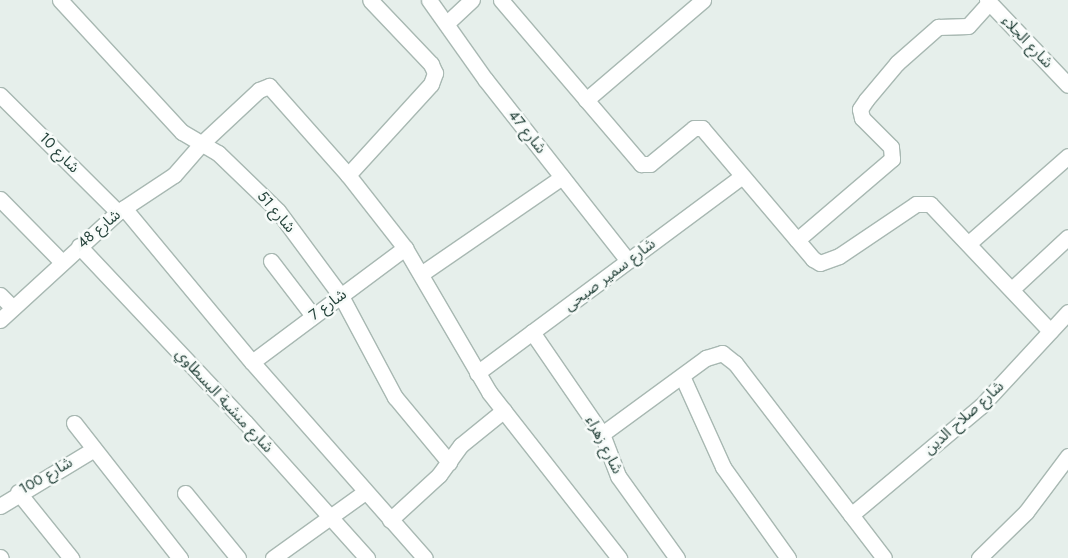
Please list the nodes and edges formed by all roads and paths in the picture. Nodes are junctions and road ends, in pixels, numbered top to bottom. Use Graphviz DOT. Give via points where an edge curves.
graph roads {
  1 [pos="60,0"];
  2 [pos="370,0"];
  3 [pos="430,0"];
  4 [pos="472,0"];
  5 [pos="501,0"];
  6 [pos="703,0"];
  7 [pos="988,1"];
  8 [pos="447,23"];
  9 [pos="1068,85"];
  10 [pos="0,95"];
  11 [pos="586,100"];
  12 [pos="201,144"];
  13 [pos="1068,156"];
  14 [pos="348,175"];
  15 [pos="562,176"];
  16 [pos="742,176"];
  17 [pos="0,198"];
  18 [pos="121,210"];
  19 [pos="1068,237"];
  20 [pos="797,240"];
  21 [pos="970,243"];
  22 [pos="79,246"];
  23 [pos="405,248"];
  24 [pos="271,261"];
  25 [pos="628,261"];
  26 [pos="62,262"];
  27 [pos="421,274"];
  28 [pos="1012,290"];
  29 [pos="0,295"];
  30 [pos="341,296"];
  31 [pos="13,308"];
  32 [pos="1068,312"];
  33 [pos="313,316"];
  34 [pos="0,320"];
  35 [pos="532,332"];
  36 [pos="1050,332"];
  37 [pos="252,362"];
  38 [pos="477,373"];
  39 [pos="682,376"];
  40 [pos="504,410"];
  41 [pos="74,423"];
  42 [pos="602,434"];
  43 [pos="94,449"];
  44 [pos="1068,456"];
  45 [pos="449,462"];
  46 [pos="365,492"];
  47 [pos="185,493"];
  48 [pos="7,497"];
  49 [pos="851,515"];
  50 [pos="330,517"];
  51 [pos="390,520"];
  52 [pos="71,558"];
  53 [pos="180,558"];
  54 [pos="238,558"];
  55 [pos="273,558"];
  56 [pos="367,558"];
  57 [pos="425,558"];
  58 [pos="619,558"];
  59 [pos="677,558"];
  60 [pos="788,558"];
  61 [pos="884,558"];
  62 [pos="979,558"];
  1 -- 12 [label="street, شارع 51" via="182,132"];
  2 -- 14 [label="street" via="435,73 431,84"];
  3 -- 8 [label="street, شارع 47"];
  4 -- 8 [label="street"];
  5 -- 11 [label="street"];
  6 -- 11 [label="street"];
  7 -- 9 [label="street, شارع الجلاء"];
  7 -- 20 [label="street" via="968,26 938,27 897,63 866,100 860,109 862,118 891,147 892,159"];
  8 -- 15 [label="street, شارع 47" via="485,79"];
  10 -- 18 [label="street, شارع 10"];
  11 -- 16 [label="street" via="641,164 655,161 698,126"];
  12 -- 14 [label="street, شارع 48" via="259,90 269,86"];
  12 -- 18 [label="street, شارع 48" via="174,175"];
  12 -- 30 [label="street, شارع 51" via="218,152 278,211"];
  13 -- 21 [label="street"];
  14 -- 23 [label="street"];
  15 -- 25 [label="street, شارع 47"];
  15 -- 27 [label="street"];
  16 -- 20 [label="street"];
  16 -- 25 [label="street, شارع سمير صبحى"];
  17 -- 26 [label="street"];
  18 -- 22 [label="street, شارع 48"];
  18 -- 37 [label="street, شارع 10"];
  19 -- 28 [label="street"];
  20 -- 21 [label="street" via="813,259 829,262 923,202 938,209"];
  21 -- 28 [label="street"];
  22 -- 26 [label="street, شارع 48"];
  22 -- 50 [label="street, شارع منشية البسطاوي"];
  23 -- 27 [label="street"];
  23 -- 30 [label="street, شارع 7"];
  24 -- 33 [label="street"];
  25 -- 35 [label="street, شارع سمير صبحى"];
  26 -- 31 [label="street, شارع 48"];
  27 -- 38 [label="street"];
  28 -- 36 [label="street"];
  29 -- 31 [label="street"];
  30 -- 33 [label="street, شارع 7"];
  30 -- 45 [label="street, شارع 51" via="395,397"];
  31 -- 34 [label="street, شارع 48"];
  32 -- 36 [label="street, شارع صلاح الدين"];
  33 -- 37 [label="street, شارع 7"];
  35 -- 38 [label="street, شارع سمير صبحى"];
  35 -- 42 [label="street, شارع زهراء"];
  36 -- 49 [label="street, شارع صلاح الدين" via="981,406"];
  37 -- 46 [label="street, شارع 10"];
  38 -- 40 [label="street"];
  39 -- 42 [label="street"];
  39 -- 49 [label="street" via="715,353 729,356"];
  39 -- 60 [label="street" via="723,467"];
  40 -- 45 [label="street" via="461,445"];
  40 -- 58 [label="street"];
  41 -- 43 [label="street"];
  42 -- 59 [label="street, شارع زهراء" via="618,476"];
  43 -- 48 [label="street, شارع 100"];
  43 -- 53 [label="street"];
  44 -- 62 [label="street" via="1026,512"];
  45 -- 51 [label="street"];
  46 -- 50 [label="street"];
  46 -- 51 [label="street, شارع 10"];
  47 -- 54 [label="street"];
  48 -- 52 [label="street"];
  49 -- 61 [label="street"];
  50 -- 55 [label="street"];
  50 -- 56 [label="street, شارع منشية البسطاوي"];
  51 -- 57 [label="street, شارع 10"];
}
